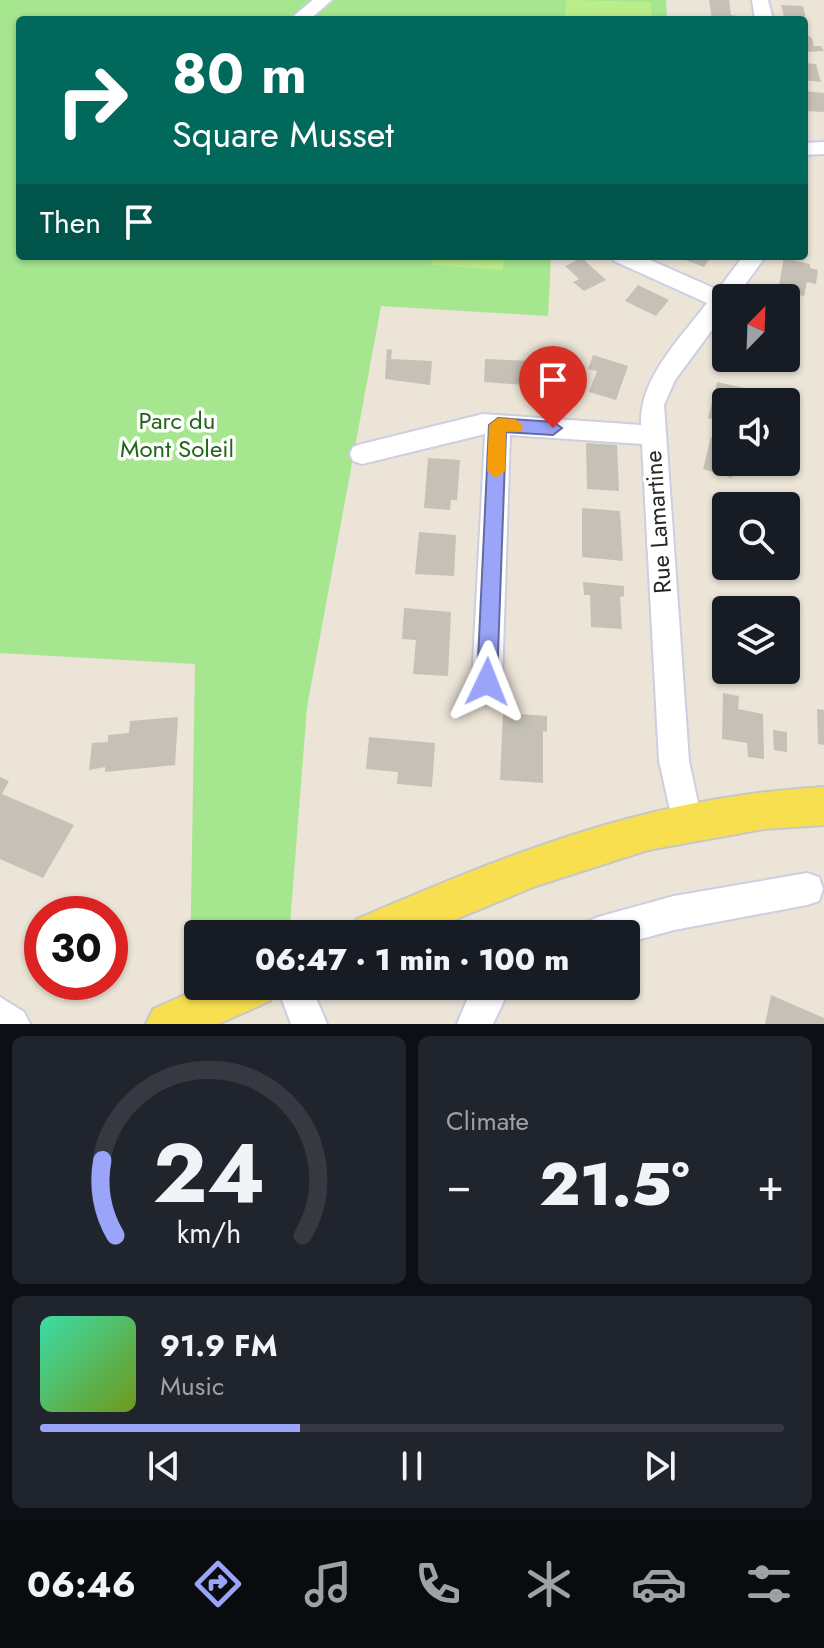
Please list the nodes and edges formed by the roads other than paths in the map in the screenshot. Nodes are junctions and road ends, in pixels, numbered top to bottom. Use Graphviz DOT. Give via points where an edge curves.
graph roads {
  1 [pos="324,0"];
  2 [pos="303,16"];
  3 [pos="631,260"];
  4 [pos="752,260"];
  5 [pos="734,284"];
  6 [pos="712,296"];
  7 [pos="712,314"];
  8 [pos="498,425"];
  9 [pos="652,435"];
  10 [pos="362,454"];
  11 [pos="487,682"];
  12 [pos="824,806"];
  13 [pos="686,821"];
  14 [pos="807,889"];
  15 [pos="405,920"];
  16 [pos="640,923"];
  17 [pos="223,1000"];
  18 [pos="300,1000"];
  19 [pos="484,1000"];
  20 [pos="0,1015"];
  21 [pos="12,1024"];
  22 [pos="168,1024"];
  23 [pos="309,1024"];
  24 [pos="475,1024"];
  1 -- 2 [label="street"];
  3 -- 6 [label="street"];
  4 -- 5 [label="street, Rue Lamartine"];
  7 -- 9 [label="street, Rue Lamartine" via="659,384 652,405"];
  8 -- 9 [label="street"];
  8 -- 10 [label="street" via="463,427"];
  8 -- 11 [label="street"];
  9 -- 13 [label="street, Rue Lamartine" via="674,761"];
  12 -- 13 [label="main road"];
  13 -- 15 [label="main road" via="557,856"];
  14 -- 16 [label="street"];
  17 -- 22 [label="main road"];
  18 -- 23 [label="street"];
  19 -- 24 [label="street"];
  20 -- 21 [label="street"];
}
